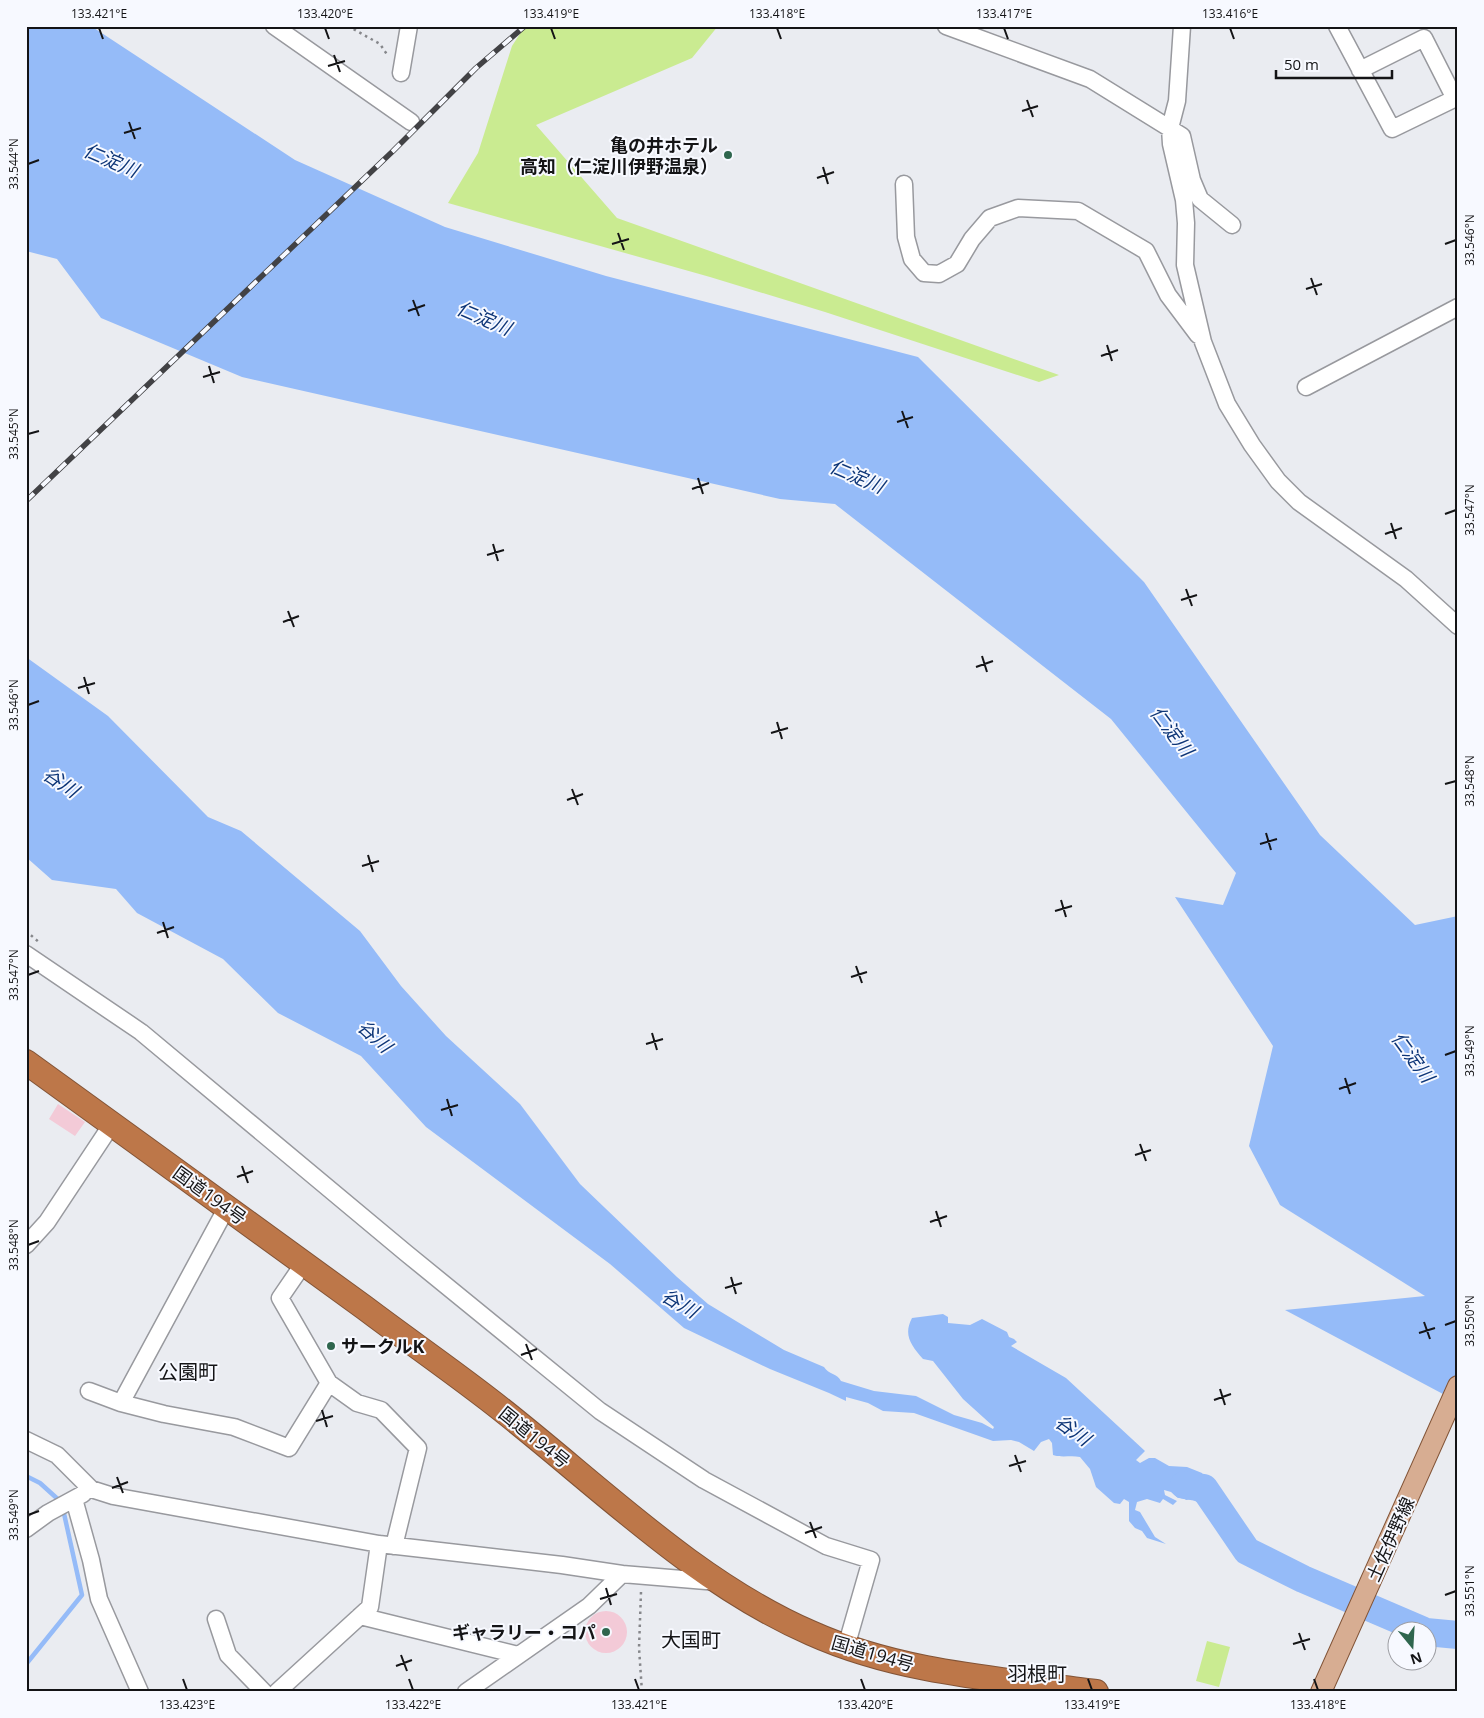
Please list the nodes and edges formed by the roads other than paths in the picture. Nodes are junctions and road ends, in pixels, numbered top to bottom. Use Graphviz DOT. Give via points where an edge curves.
graph roads {
  1 [pos="274,26"];
  2 [pos="409,26"];
  3 [pos="946,26"];
  4 [pos="1182,26"];
  5 [pos="1337,26"];
  6 [pos="1360,70"];
  7 [pos="401,73"];
  8 [pos="1456,98"];
  9 [pos="411,122"];
  10 [pos="1170,128"];
  11 [pos="904,184"];
  12 [pos="1232,225"];
  13 [pos="1458,307"];
  14 [pos="1203,342"];
  15 [pos="1306,387"];
  16 [pos="1458,626"];
  17 [pos="26,954"];
  18 [pos="26,1062"];
  19 [pos="112,1124"];
  20 [pos="226,1207"];
  21 [pos="26,1245"];
  22 [pos="304,1263"];
  23 [pos="329,1382"];
  24 [pos="1458,1386"];
  25 [pos="89,1391"];
  26 [pos="121,1403"];
  27 [pos="26,1440"];
  28 [pos="91,1489"];
  29 [pos="74,1499"];
  30 [pos="26,1529"];
  31 [pos="387,1545"];
  32 [pos="622,1574"];
  33 [pos="720,1582"];
  34 [pos="360,1616"];
  35 [pos="216,1618"];
  36 [pos="846,1647"];
  37 [pos="518,1655"];
  38 [pos="140,1692"];
  39 [pos="264,1692"];
  40 [pos="277,1692"];
  41 [pos="466,1692"];
  42 [pos="1096,1692"];
  43 [pos="1321,1692"];
  1 -- 9 [label="street"];
  2 -- 7 [label="street"];
  3 -- 10 [label="street" via="1090,79"];
  4 -- 10 [label="street" via="1177,101"];
  5 -- 6 [label="street"];
  6 -- 8 [label="street" via="1392,129"];
  6 -- 8 [label="street" via="1424,38"];
  10 -- 12 [label="street" via="1182,136 1200,199"];
  10 -- 14 [label="street" via="1184,200 1185,265"];
  11 -- 14 [label="street" via="906,237 912,259 924,273 939,274 957,264 990,218 1018,208 1078,211 1146,251 1168,295"];
  13 -- 15 [label="street"];
  14 -- 16 [label="street" via="1227,404 1278,481 1299,502 1406,580"];
  17 -- 36 [label="street" via="141,1032 600,1411 704,1480 798,1532 826,1546 871,1560"];
  18 -- 19 [label="highway, 国道194号"];
  19 -- 20 [label="highway, 国道194号"];
  19 -- 21 [label="street" via="47,1222"];
  20 -- 22 [label="highway, 国道194号"];
  20 -- 26 [label="street"];
  22 -- 23 [label="street" via="280,1298"];
  22 -- 33 [label="highway, 国道194号" via="489,1399 641,1524"];
  23 -- 26 [label="street" via="289,1448 234,1427"];
  23 -- 31 [label="street" via="357,1403 381,1410 418,1448"];
  24 -- 43 [label="main road, 土佐伊野線"];
  25 -- 26 [label="street"];
  27 -- 28 [label="street" via="57,1455"];
  28 -- 29 [label="street"];
  28 -- 31 [label="street" via="160,1505"];
  29 -- 30 [label="street"];
  29 -- 38 [label="street" via="99,1599"];
  31 -- 32 [label="street"];
  31 -- 34 [label="street" via="370,1607"];
  32 -- 33 [label="street"];
  32 -- 37 [label="street" via="589,1606"];
  33 -- 36 [label="highway, 国道194号" via="784,1620"];
  34 -- 37 [label="street"];
  34 -- 40 [label="street"];
  35 -- 39 [label="street" via="228,1655"];
  36 -- 42 [label="highway, 国道194号" via="919,1667"];
  37 -- 41 [label="street"];
}
